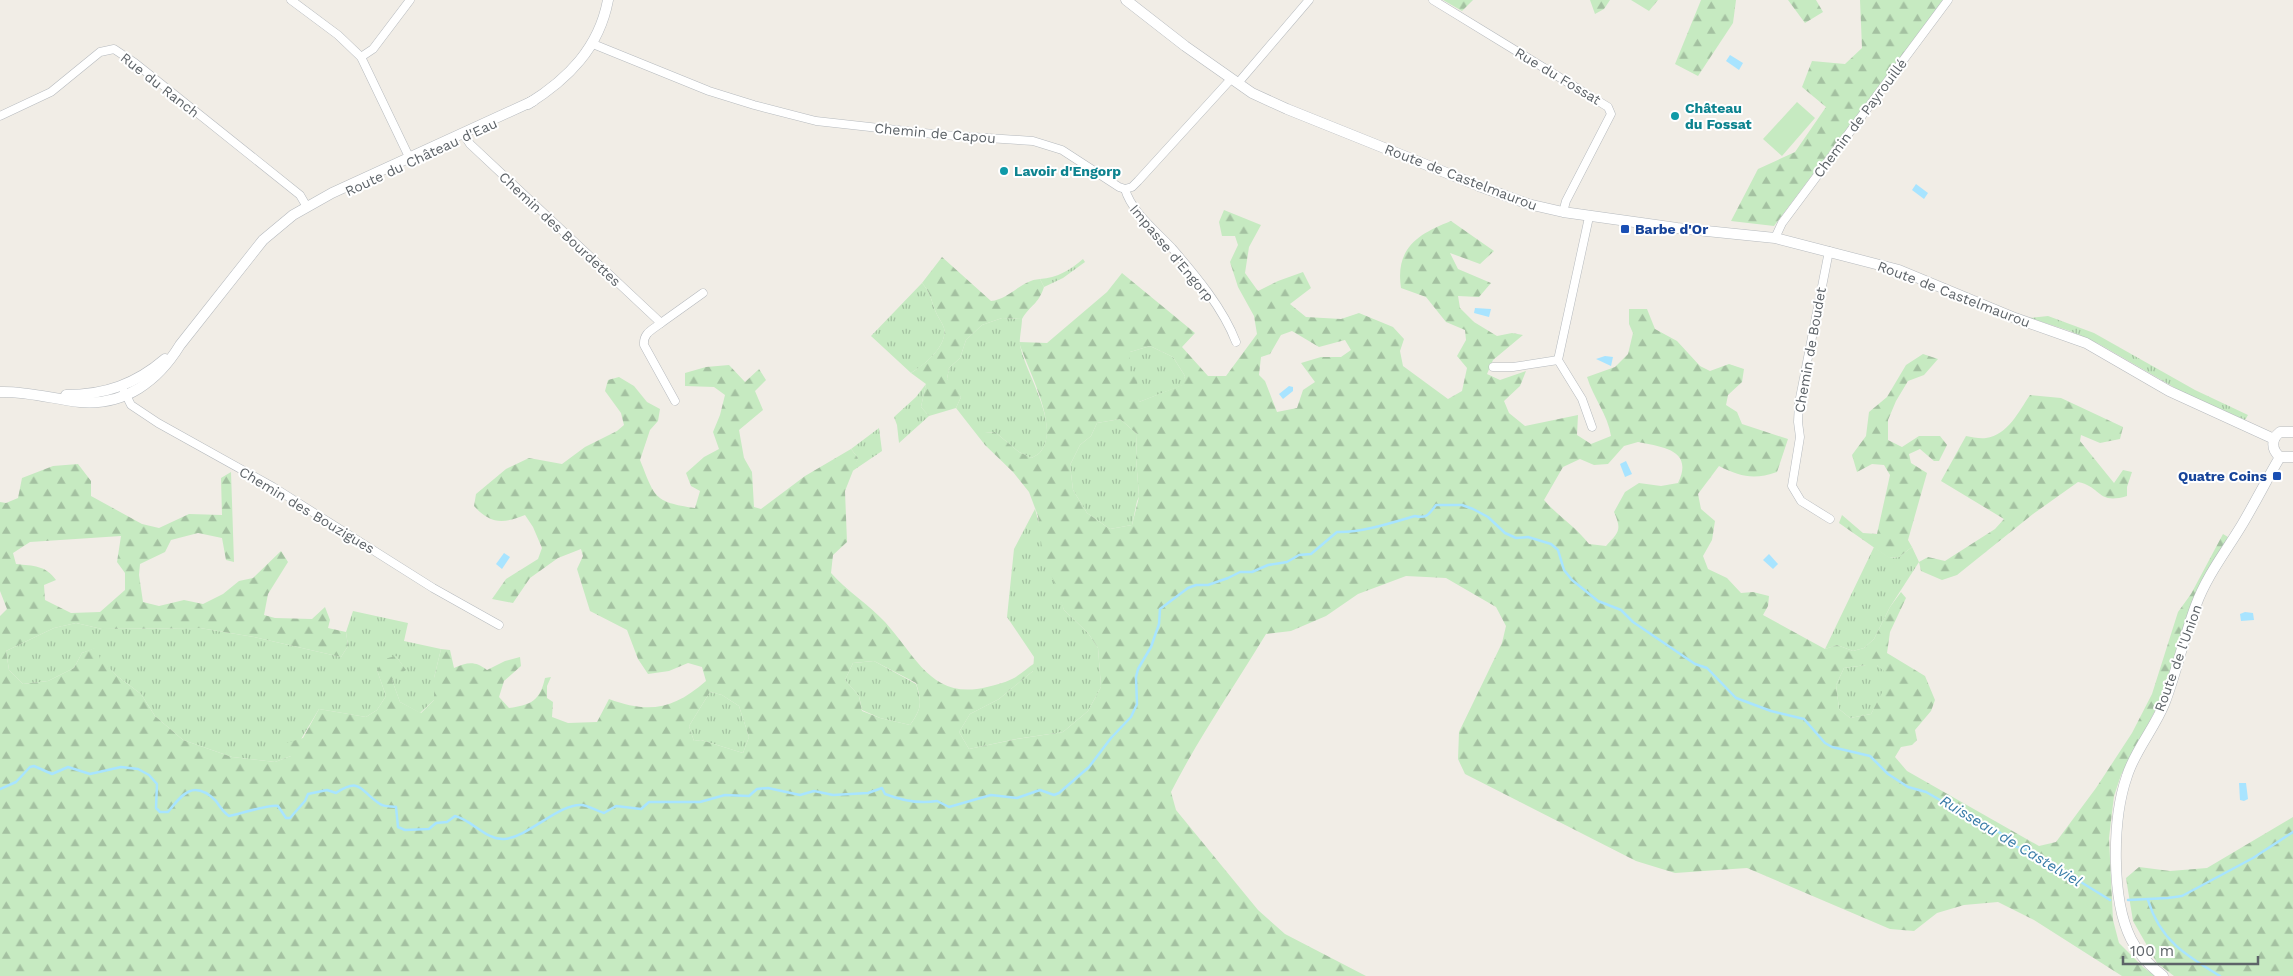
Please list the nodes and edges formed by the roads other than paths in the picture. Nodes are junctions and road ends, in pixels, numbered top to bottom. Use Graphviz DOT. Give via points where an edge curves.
graph roads {
  1 [pos="291,0"];
  2 [pos="410,0"];
  3 [pos="608,0"];
  4 [pos="1126,0"];
  5 [pos="1309,0"];
  6 [pos="1433,0"];
  7 [pos="1948,0"];
  8 [pos="593,44"];
  9 [pos="361,57"];
  10 [pos="1234,81"];
  11 [pos="0,116"];
  12 [pos="464,135"];
  13 [pos="410,160"];
  14 [pos="1125,189"];
  15 [pos="307,207"];
  16 [pos="1563,212"];
  17 [pos="1590,217"];
  18 [pos="1775,238"];
  19 [pos="1829,251"];
  20 [pos="703,293"];
  21 [pos="660,322"];
  22 [pos="1236,342"];
  23 [pos="1558,360"];
  24 [pos="1493,367"];
  25 [pos="124,391"];
  26 [pos="0,392"];
  27 [pos="675,401"];
  28 [pos="1592,427"];
  29 [pos="2293,432"];
  30 [pos="2274,439"];
  31 [pos="2280,457"];
  32 [pos="2293,457"];
  33 [pos="1830,519"];
  34 [pos="499,625"];
  35 [pos="2164,976"];
  1 -- 9 [label="street" via="338,35"];
  2 -- 9 [label="street" via="373,49"];
  3 -- 8 [label="street, Route du Château d'Eau"];
  4 -- 10 [label="street, Route de Castelmaurou"];
  5 -- 10 [label="street"];
  6 -- 16 [label="street, Rue du Fossat" via="1608,107 1611,114"];
  7 -- 18 [label="street, Chemin de Payrouillé" via="1782,223"];
  8 -- 12 [label="street, Route du Château d'Eau" via="562,80 533,101 507,117"];
  8 -- 14 [label="street, Chemin de Capou" via="709,91 816,121 1050,145"];
  9 -- 13 [label="street"];
  10 -- 14 [label="street" via="1138,181"];
  10 -- 16 [label="street, Route de Castelmaurou" via="1266,100 1394,152 1528,204"];
  11 -- 15 [label="street, Rue du Ranch" via="51,92 100,52 114,49 300,195"];
  12 -- 13 [label="street, Route du Château d'Eau"];
  12 -- 21 [label="street, Chemin des Bourdettes"];
  13 -- 15 [label="street, Route du Château d'Eau"];
  14 -- 22 [label="street, Impasse d'Engorp" via="1132,204 1204,289 1230,326"];
  15 -- 25 [label="street, Route du Château d'Eau" via="292,215 263,240 180,345"];
  16 -- 17 [label="street, Route de Castelmaurou"];
  17 -- 18 [label="street, Route de Castelmaurou"];
  17 -- 23 [label="street"];
  18 -- 19 [label="street, Route de Castelmaurou"];
  19 -- 30 [label="street, Route de Castelmaurou" via="1899,270 2015,318 2086,343 2169,391"];
  19 -- 33 [label="street, Chemin de Boudet" via="1799,403 1800,437 1792,486 1800,501"];
  20 -- 21 [label="street"];
  21 -- 27 [label="street" via="646,334 644,345"];
  23 -- 24 [label="street"];
  23 -- 28 [label="street" via="1582,399"];
  25 -- 26 [label="street, Route du Château d'Eau" via="44,395"];
  25 -- 34 [label="street, Chemin des Bouzigues" via="131,405 158,422 273,487 432,588"];
  29 -- 30 [label="street" via="2280,432"];
  30 -- 31 [label="street" via="2273,449"];
  31 -- 32 [label="street"];
  31 -- 35 [label="street, Route de l'Union" via="2208,578 2164,705 2127,774 2118,807 2120,901 2131,940"];
}
